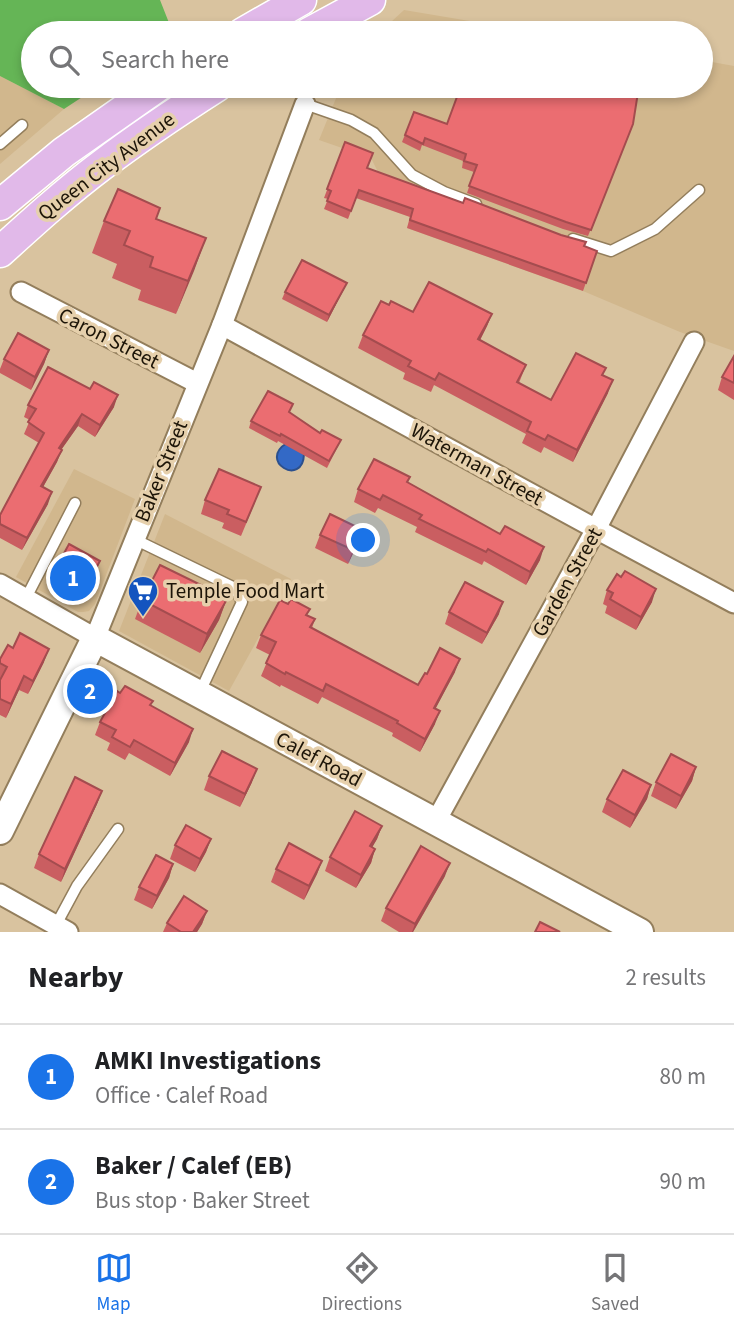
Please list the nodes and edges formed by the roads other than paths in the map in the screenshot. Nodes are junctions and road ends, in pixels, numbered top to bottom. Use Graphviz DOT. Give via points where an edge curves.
graph roads {
  1 [pos="301,0"];
  2 [pos="370,0"];
  3 [pos="264,21"];
  4 [pos="331,21"];
  5 [pos="141,98"];
  6 [pos="198,98"];
  7 [pos="305,104"];
  8 [pos="22,125"];
  9 [pos="0,144"];
  10 [pos="699,190"];
  11 [pos="0,205"];
  12 [pos="483,206"];
  13 [pos="561,236"];
  14 [pos="0,252"];
  15 [pos="21,292"];
  16 [pos="222,324"];
  17 [pos="694,342"];
  18 [pos="197,383"];
  19 [pos="75,503"];
  20 [pos="596,529"];
  21 [pos="134,539"];
  22 [pos="0,584"];
  23 [pos="26,598"];
  24 [pos="734,603"];
  25 [pos="95,638"];
  26 [pos="199,694"];
  27 [pos="436,821"];
  28 [pos="118,829"];
  29 [pos="0,831"];
  30 [pos="0,894"];
  31 [pos="62,928"];
  32 [pos="640,932"];
  1 -- 3 [label="main road"];
  2 -- 4 [label="main road"];
  5 -- 11 [label="main road, Queen City Avenue" via="64,152"];
  6 -- 14 [label="main road, Queen City Avenue" via="101,165"];
  7 -- 12 [label="lane" via="352,120 374,133 412,175"];
  7 -- 16 [label="street, Baker Street"];
  8 -- 9 [label="lane"];
  10 -- 13 [label="lane" via="655,229 611,251"];
  15 -- 18 [label="street, Caron Street"];
  16 -- 18 [label="street, Baker Street"];
  16 -- 20 [label="street, Waterman Street"];
  17 -- 20 [label="street, Garden Street"];
  18 -- 21 [label="street, Baker Street"];
  19 -- 23 [label="lane"];
  20 -- 24 [label="street, Waterman Street"];
  20 -- 27 [label="street, Garden Street"];
  21 -- 25 [label="street, Baker Street"];
  21 -- 26 [label="lane" via="235,588 242,602"];
  22 -- 23 [label="street, Calef Road"];
  23 -- 25 [label="street, Calef Road"];
  25 -- 26 [label="main road, Calef Road"];
  25 -- 29 [label="main road, Baker Street"];
  26 -- 27 [label="main road, Calef Road"];
  27 -- 32 [label="main road, Calef Road"];
  28 -- 31 [label="lane" via="77,886"];
  30 -- 31 [label="street"];
}
